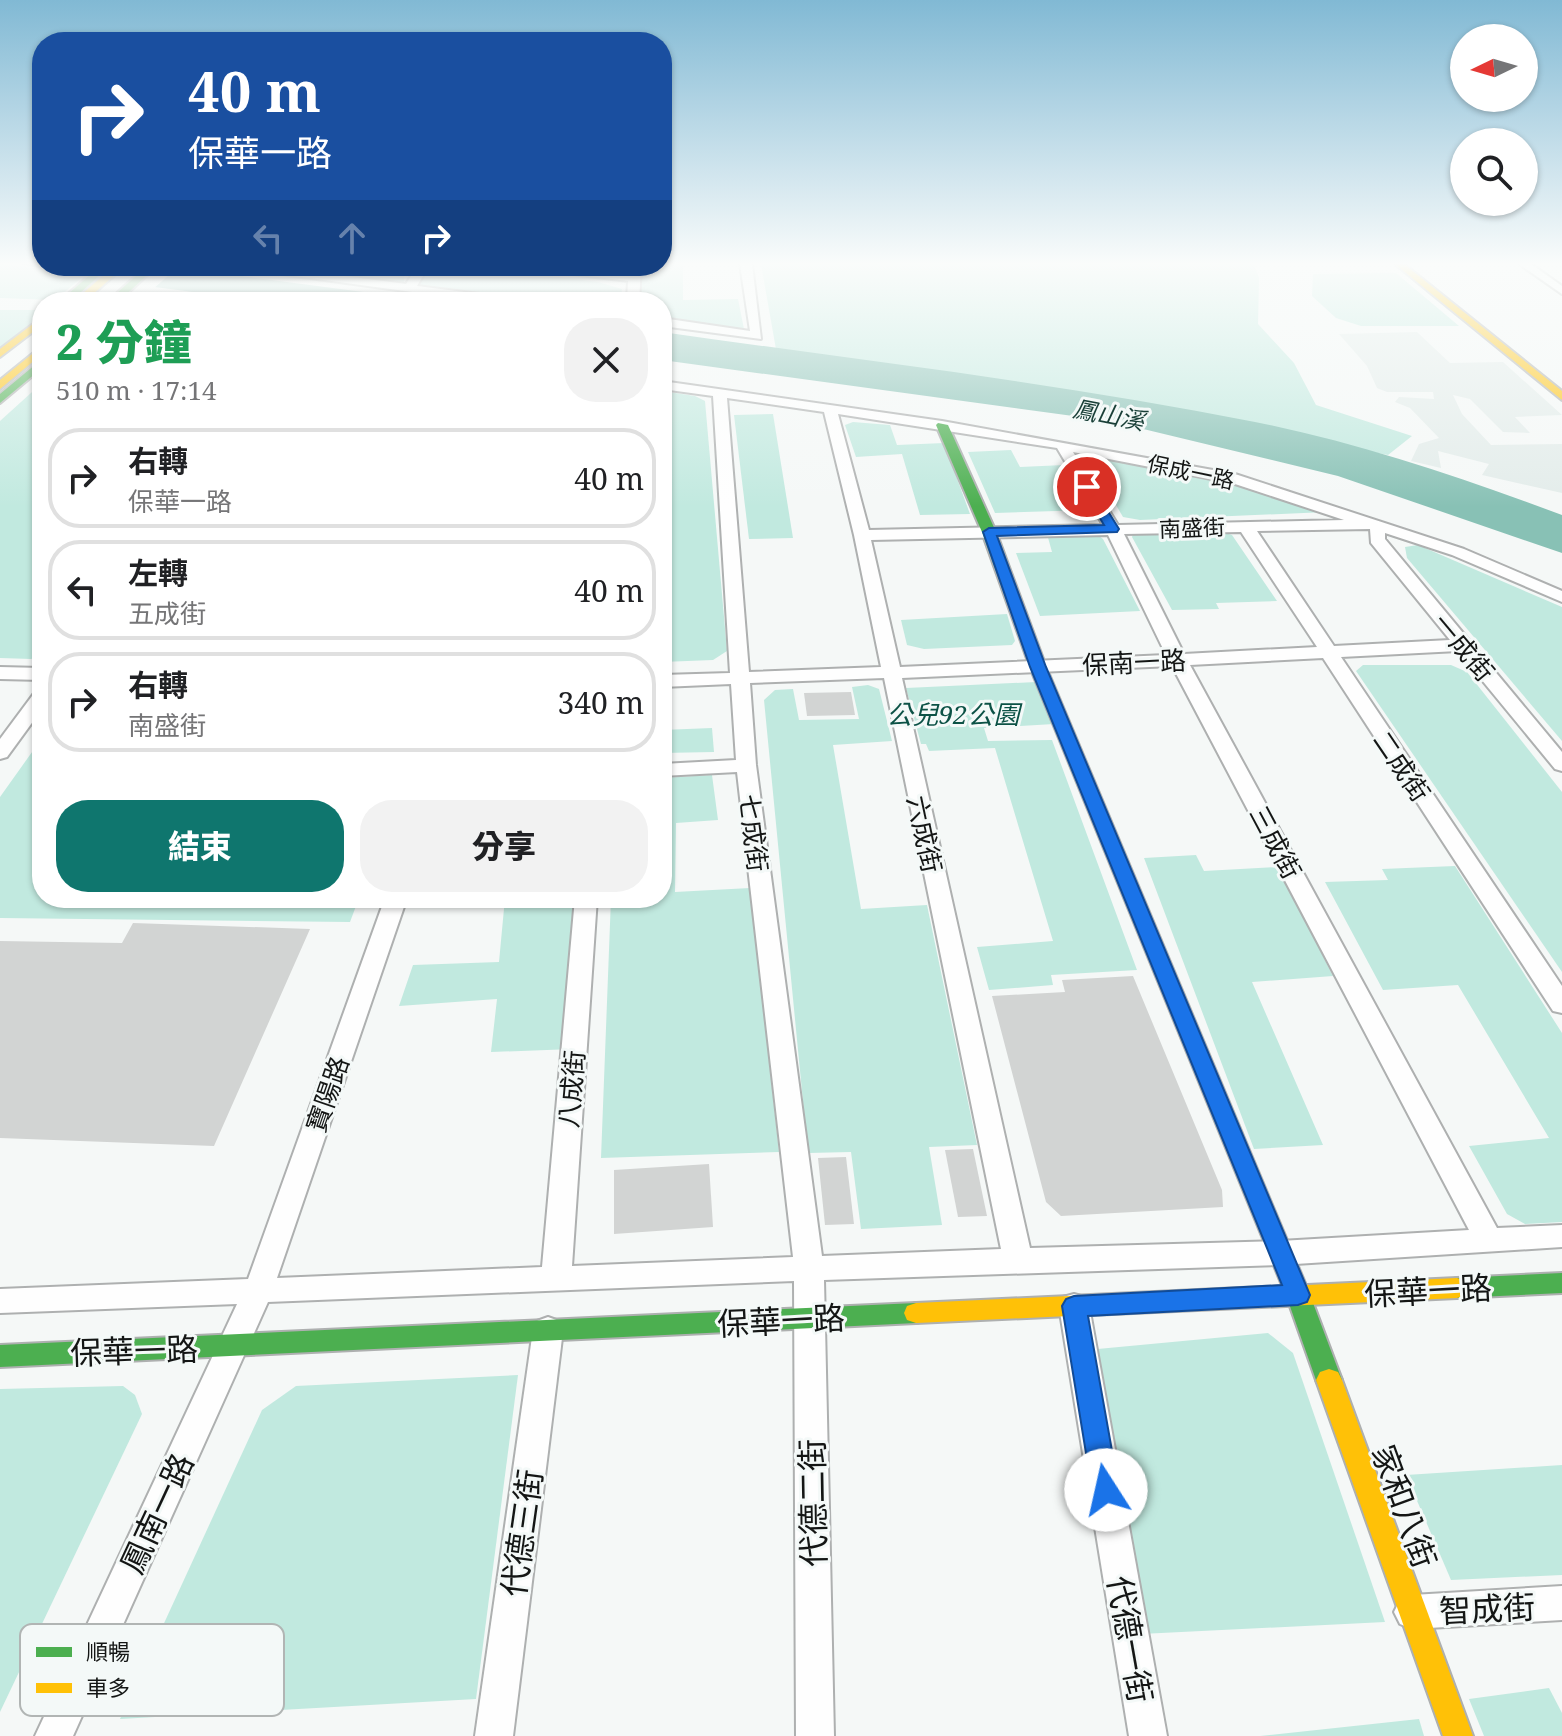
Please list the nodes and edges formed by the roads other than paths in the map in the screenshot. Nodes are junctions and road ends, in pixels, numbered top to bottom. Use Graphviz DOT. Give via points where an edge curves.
graph roads {
  1 [pos="28,345"];
  2 [pos="1498,345"];
  3 [pos="1519,345"];
  4 [pos="32,358"];
  5 [pos="0,370"];
  6 [pos="32,371"];
  7 [pos="1562,380"];
  8 [pos="0,386"];
  9 [pos="672,386"];
  10 [pos="720,393"];
  11 [pos="1562,397"];
  12 [pos="0,400"];
  13 [pos="830,409"];
  14 [pos="942,425"];
  15 [pos="1062,445"];
  16 [pos="1378,524"];
  17 [pos="1245,525"];
  18 [pos="1113,529"];
  19 [pos="989,532"];
  20 [pos="862,535"];
  21 [pos="1562,597"];
  22 [pos="1462,645"];
  23 [pos="1326,652"];
  24 [pos="1178,660"];
  25 [pos="1038,667"];
  26 [pos="0,673"];
  27 [pos="890,673"];
  28 [pos="32,674"];
  29 [pos="742,678"];
  30 [pos="672,681"];
  31 [pos="32,710"];
  32 [pos="0,753"];
  33 [pos="746,765"];
  34 [pos="1562,765"];
  35 [pos="672,769"];
  36 [pos="392,908"];
  37 [pos="585,908"];
  38 [pos="1562,1005"];
  39 [pos="1562,1236"];
  40 [pos="1489,1240"];
  41 [pos="1280,1253"];
  42 [pos="1018,1260"];
  43 [pos="809,1270"];
  44 [pos="556,1279"];
  45 [pos="1562,1283"];
  46 [pos="258,1291"];
  47 [pos="1298,1295"];
  48 [pos="0,1301"];
  49 [pos="1074,1306"];
  50 [pos="810,1318"];
  51 [pos="548,1330"];
  52 [pos="233,1346"];
  53 [pos="0,1356"];
  54 [pos="1562,1603"];
  55 [pos="1412,1612"];
  56 [pos="105,1624"];
  57 [pos="63,1716"];
  58 [pos="54,1736"];
  59 [pos="494,1736"];
  60 [pos="815,1736"];
  61 [pos="1148,1736"];
  62 [pos="1458,1736"];
  1 -- 5 [label="main road"];
  2 -- 11 [label="main road"];
  3 -- 7 [label="main road"];
  4 -- 8 [label="main road"];
  6 -- 12 [label="main road"];
  9 -- 10 [label="street, 保成一路"];
  10 -- 13 [label="street, 保成一路"];
  10 -- 29 [label="street, 七成街"];
  13 -- 14 [label="street, 保成一路"];
  13 -- 20 [label="street, 六成街"];
  14 -- 15 [label="street, 保成一路"];
  14 -- 19 [label="main road, 家和八街"];
  15 -- 16 [label="street, 保成一路" via="1235,479"];
  15 -- 18 [label="street, 三成街"];
  16 -- 17 [label="street, 南盛街"];
  16 -- 21 [label="street, 保成一路"];
  16 -- 22 [label="street, 一成街" via="1377,540"];
  17 -- 18 [label="street, 南盛街"];
  17 -- 23 [label="street, 二成街"];
  18 -- 19 [label="street, 南盛街"];
  18 -- 24 [label="street, 三成街"];
  19 -- 20 [label="street, 南盛街"];
  19 -- 25 [label="main road, 家和八街"];
  20 -- 27 [label="street, 六成街"];
  22 -- 23 [label="street, 保南一路"];
  22 -- 34 [label="street, 一成街"];
  23 -- 24 [label="street, 保南一路"];
  23 -- 38 [label="street, 二成街"];
  24 -- 25 [label="street, 保南一路"];
  24 -- 40 [label="street, 三成街"];
  25 -- 27 [label="street, 保南一路"];
  25 -- 41 [label="main road, 家和八街"];
  26 -- 28 [label="street"];
  27 -- 29 [label="street, 保南一路"];
  27 -- 42 [label="street, 六成街"];
  29 -- 30 [label="street, 保南一路"];
  29 -- 33 [label="street, 七成街"];
  31 -- 32 [label="street"];
  33 -- 35 [label="street"];
  33 -- 43 [label="street, 七成街"];
  36 -- 46 [label="street, 寶陽路"];
  37 -- 44 [label="street, 八成街"];
  39 -- 40 [label="street, 保華一路"];
  40 -- 41 [label="street, 保華一路"];
  41 -- 42 [label="street, 保華一路"];
  41 -- 47 [label="main road, 家和八街"];
  42 -- 43 [label="street, 保華一路"];
  43 -- 44 [label="street, 保華一路"];
  43 -- 50 [label="street, 代德二街"];
  44 -- 46 [label="street, 保華一路"];
  45 -- 47 [label="main road, 保華一路"];
  46 -- 48 [label="street, 保華一路"];
  46 -- 52 [label="street, 鳳南一路"];
  47 -- 49 [label="main road, 保華一路"];
  47 -- 55 [label="main road, 家和八街"];
  49 -- 50 [label="main road, 保華一路"];
  49 -- 61 [label="street, 代德一街"];
  50 -- 51 [label="main road, 保華一路"];
  50 -- 60 [label="street, 代德二街"];
  51 -- 52 [label="main road, 保華一路"];
  51 -- 59 [label="street, 代德三街"];
  52 -- 53 [label="main road, 保華一路"];
  52 -- 56 [label="street, 鳳南一路"];
  54 -- 55 [label="street, 智成街"];
  55 -- 62 [label="main road, 家和八街"];
  57 -- 58 [label="street, 鳳南一路"];
}
